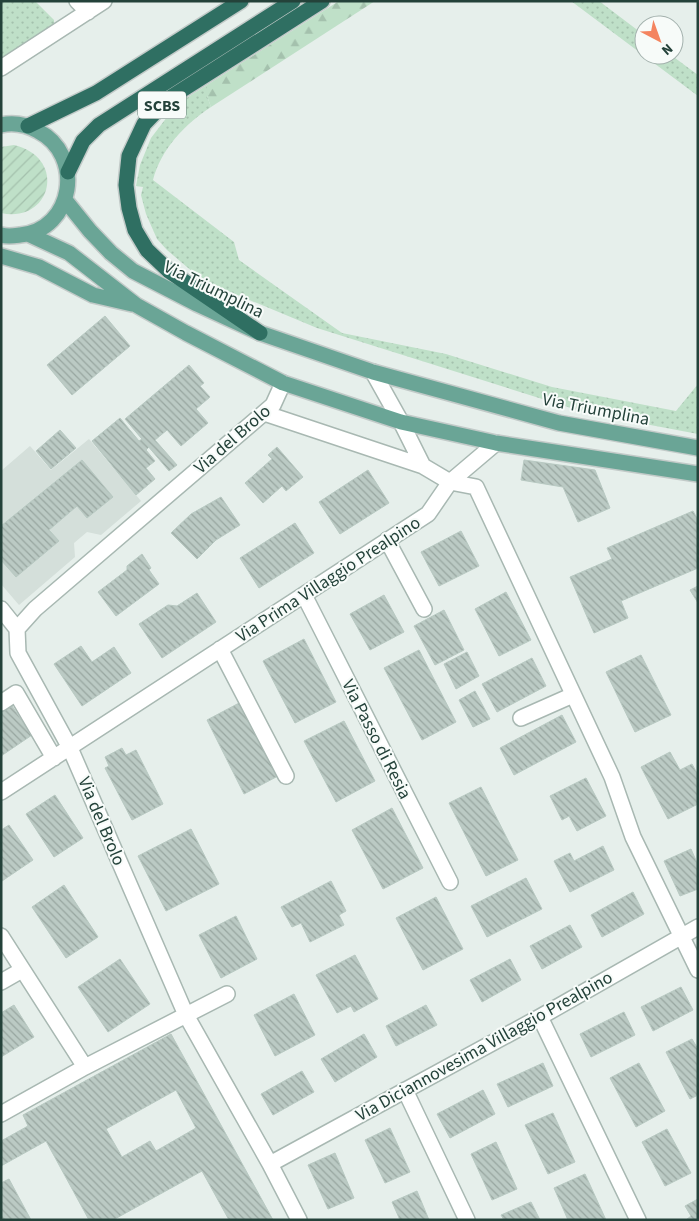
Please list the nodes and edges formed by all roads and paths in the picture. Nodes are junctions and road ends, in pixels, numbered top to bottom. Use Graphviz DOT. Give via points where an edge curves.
graph roads {
  1 [pos="241,1"];
  2 [pos="293,1"];
  3 [pos="322,1"];
  4 [pos="102,2"];
  5 [pos="82,6"];
  6 [pos="1,68"];
  7 [pos="1,126"];
  8 [pos="28,126"];
  9 [pos="68,172"];
  10 [pos="65,200"];
  11 [pos="28,234"];
  12 [pos="1,235"];
  13 [pos="1,256"];
  14 [pos="136,304"];
  15 [pos="260,333"];
  16 [pos="373,372"];
  17 [pos="283,383"];
  18 [pos="264,413"];
  19 [pos="401,422"];
  20 [pos="496,443"];
  21 [pos="698,448"];
  22 [pos="423,466"];
  23 [pos="698,474"];
  24 [pos="450,482"];
  25 [pos="388,540"];
  26 [pos="304,595"];
  27 [pos="1,609"];
  28 [pos="424,609"];
  29 [pos="17,629"];
  30 [pos="220,649"];
  31 [pos="574,695"];
  32 [pos="1,703"];
  33 [pos="521,718"];
  34 [pos="70,748"];
  35 [pos="54,758"];
  36 [pos="286,776"];
  37 [pos="1,792"];
  38 [pos="450,882"];
  39 [pos="698,927"];
  40 [pos="682,935"];
  41 [pos="1,936"];
  42 [pos="22,970"];
  43 [pos="698,970"];
  44 [pos="1,982"];
  45 [pos="227,994"];
  46 [pos="186,1015"];
  47 [pos="540,1017"];
  48 [pos="84,1067"];
  49 [pos="405,1090"];
  50 [pos="1,1114"];
  51 [pos="270,1164"];
  52 [pos="299,1220"];
  53 [pos="467,1220"];
  54 [pos="638,1220"];
  1 -- 8 [label="highway, SCBS" via="96,93"];
  2 -- 9 [label="highway, SCBS" via="99,125 83,141"];
  3 -- 15 [label="highway, SCBS" via="168,99 144,124 129,156 126,185 129,208 134,230 147,250 170,270"];
  4 -- 5 [label="street"];
  5 -- 6 [label="street"];
  7 -- 8 [label="main road"];
  8 -- 9 [label="main road" via="47,136 61,152"];
  9 -- 10 [label="main road"];
  10 -- 11 [label="main road" via="44,227"];
  10 -- 15 [label="main road, Via Triumplina" via="111,253 133,271"];
  11 -- 12 [label="main road"];
  11 -- 14 [label="main road" via="69,253"];
  13 -- 14 [label="main road" via="39,267 93,295"];
  14 -- 17 [label="main road"];
  15 -- 16 [label="main road, Via Triumplina"];
  16 -- 19 [label="street"];
  16 -- 21 [label="main road, Via Triumplina" via="559,423"];
  17 -- 18 [label="street, Via del Brolo" via="273,405"];
  17 -- 19 [label="main road"];
  18 -- 22 [label="street"];
  18 -- 29 [label="street, Via del Brolo" via="35,609"];
  19 -- 20 [label="main road"];
  19 -- 22 [label="street"];
  20 -- 23 [label="main road"];
  20 -- 24 [label="street, Via Prima Villaggio Prealpino"];
  22 -- 24 [label="street"];
  24 -- 25 [label="street, Via Prima Villaggio Prealpino" via="428,514"];
  24 -- 31 [label="street" via="476,487"];
  25 -- 26 [label="street, Via Prima Villaggio Prealpino"];
  25 -- 28 [label="street"];
  26 -- 30 [label="street, Via Prima Villaggio Prealpino"];
  26 -- 38 [label="street, Via Passo di Resia"];
  27 -- 29 [label="street"];
  29 -- 34 [label="street, Via del Brolo" via="18,653"];
  30 -- 34 [label="street, Via Prima Villaggio Prealpino"];
  30 -- 36 [label="street, Via Prima Villaggio Prealpino"];
  31 -- 33 [label="street"];
  31 -- 40 [label="street" via="612,777 633,838"];
  32 -- 35 [label="street" via="16,693"];
  34 -- 35 [label="street, Via Prima Villaggio Prealpino"];
  34 -- 46 [label="street, Via del Brolo"];
  35 -- 37 [label="street, Via Prima Villaggio Prealpino"];
  39 -- 40 [label="street, Via Diciannovesima Villaggio Prealpino"];
  40 -- 43 [label="street"];
  40 -- 47 [label="street, Via Diciannovesima Villaggio Prealpino"];
  41 -- 42 [label="street"];
  42 -- 44 [label="street"];
  42 -- 48 [label="street"];
  45 -- 46 [label="street"];
  46 -- 48 [label="street"];
  46 -- 51 [label="street, Via del Brolo"];
  47 -- 49 [label="street, Via Diciannovesima Villaggio Prealpino"];
  47 -- 54 [label="street"];
  48 -- 50 [label="street"];
  49 -- 51 [label="street, Via Diciannovesima Villaggio Prealpino"];
  49 -- 53 [label="street"];
  51 -- 52 [label="street, Via del Brolo"];
}
